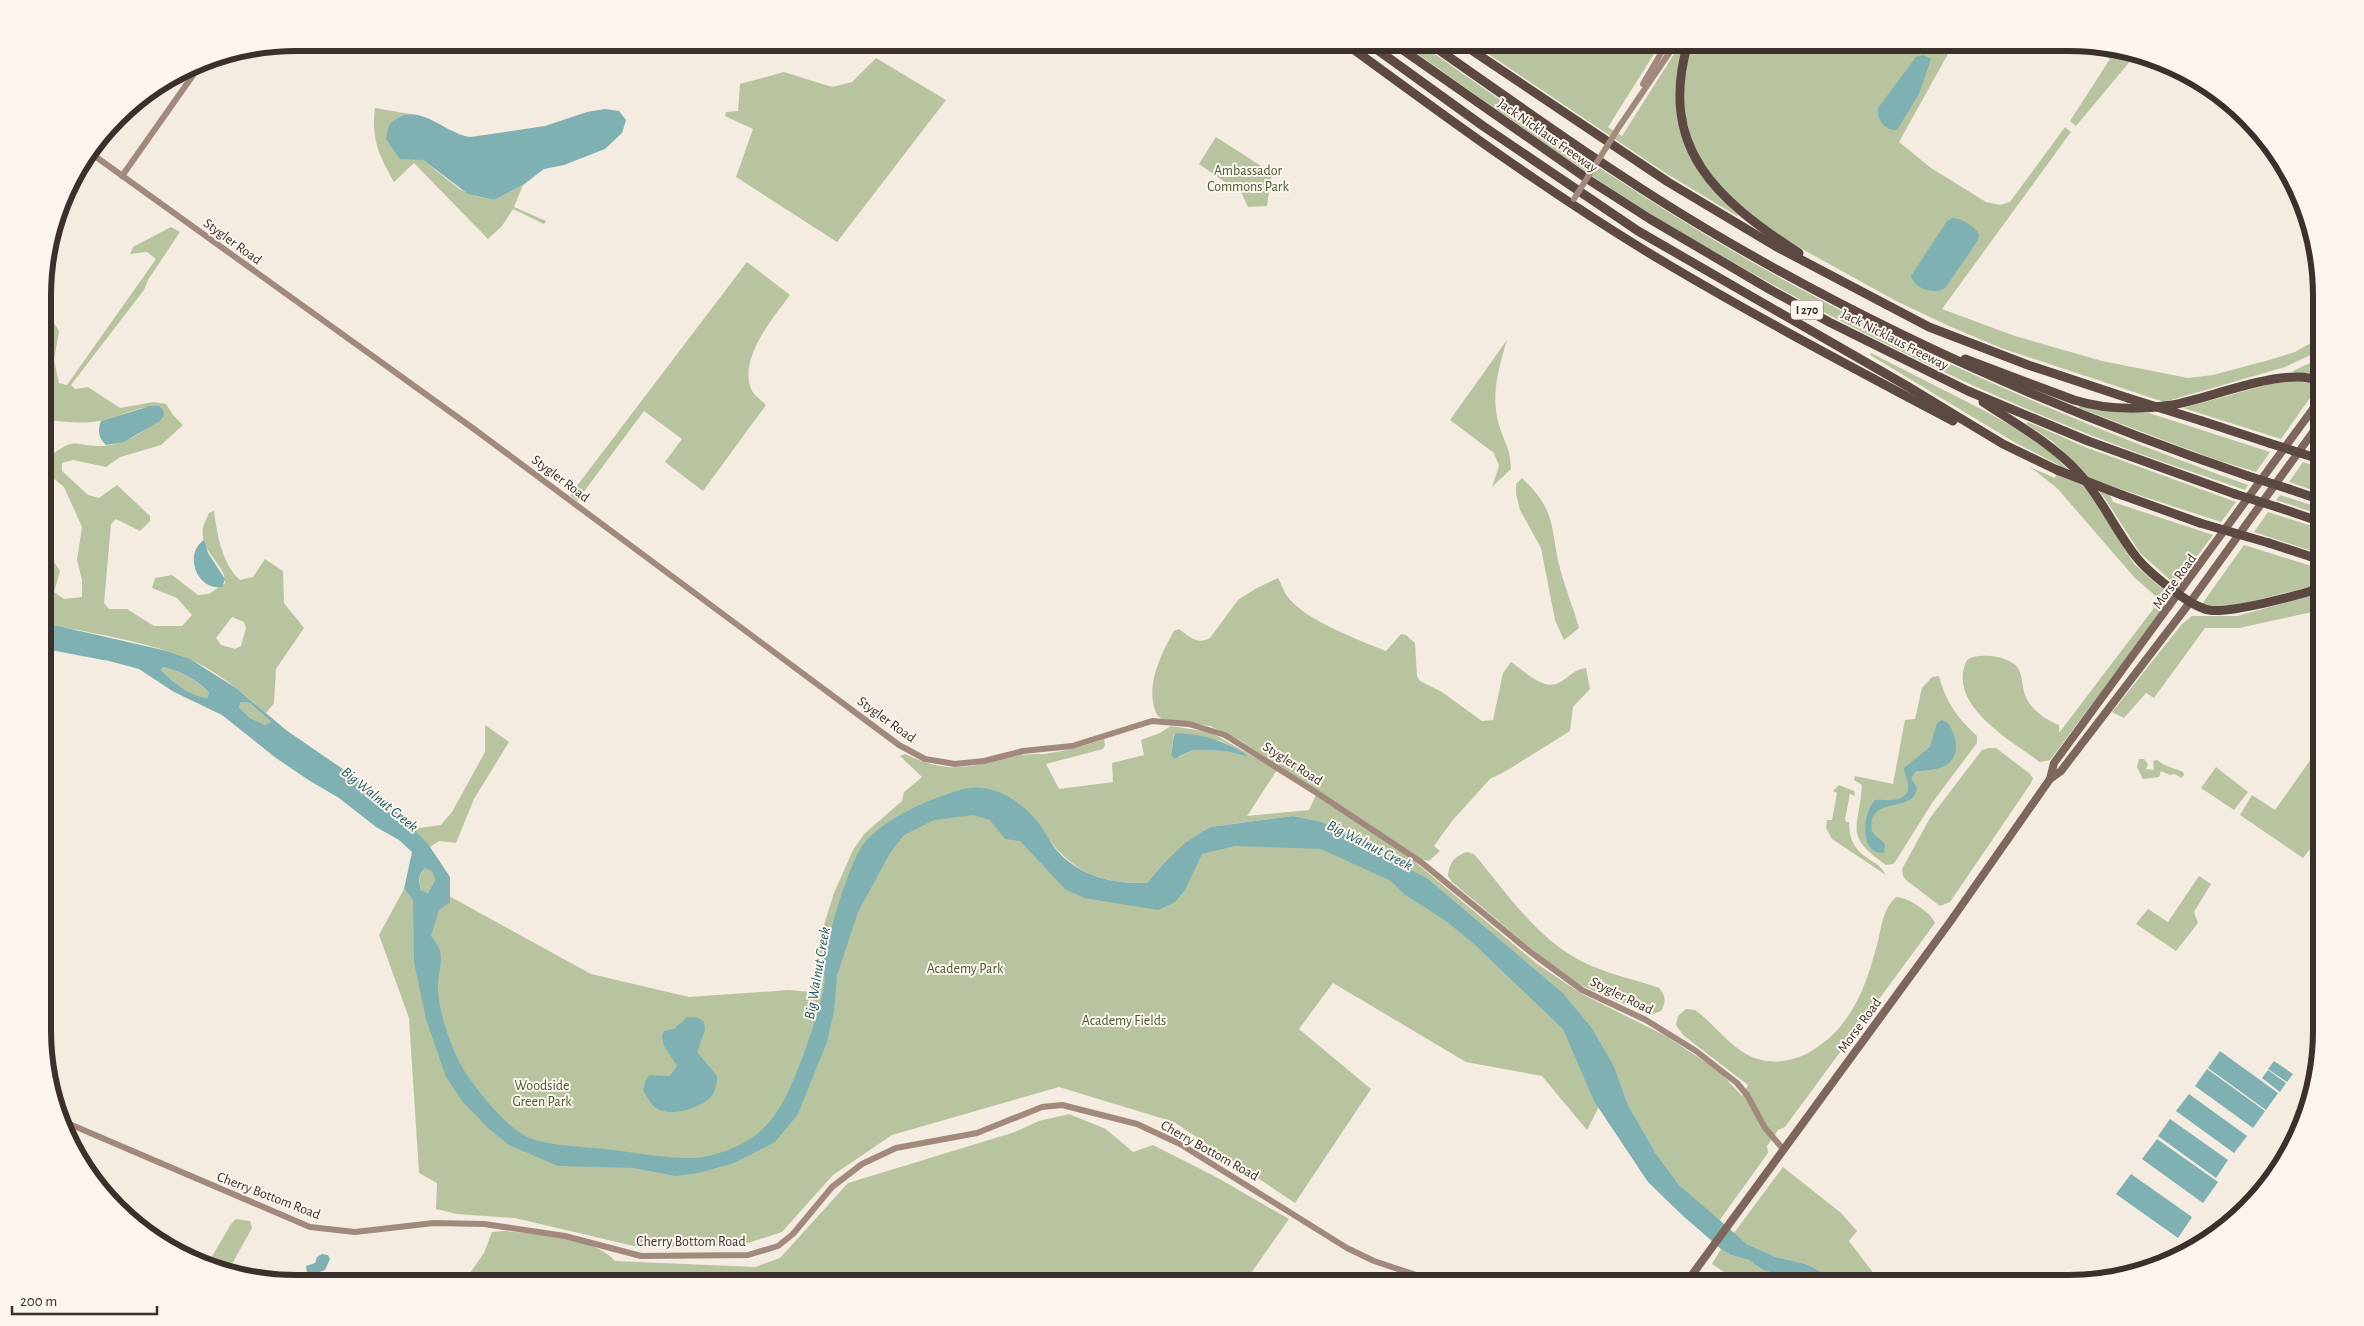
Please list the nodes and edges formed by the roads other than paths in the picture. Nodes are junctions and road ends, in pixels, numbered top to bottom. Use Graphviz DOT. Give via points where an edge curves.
graph roads {
  1 [pos="1358,51"];
  2 [pos="1380,51"];
  3 [pos="1406,51"];
  4 [pos="1442,51"];
  5 [pos="1474,51"];
  6 [pos="1662,51"];
  7 [pos="1670,51"];
  8 [pos="1686,51"];
  9 [pos="194,73"];
  10 [pos="1619,127"];
  11 [pos="95,156"];
  12 [pos="122,176"];
  13 [pos="1572,201"];
  14 [pos="1848,284"];
  15 [pos="1922,344"];
  16 [pos="2313,379"];
  17 [pos="1968,391"];
  18 [pos="2313,409"];
  19 [pos="2313,432"];
  20 [pos="2003,444"];
  21 [pos="2313,457"];
  22 [pos="2313,497"];
  23 [pos="2313,519"];
  24 [pos="2313,557"];
  25 [pos="2313,590"];
  26 [pos="2180,594"];
  27 [pos="2191,602"];
  28 [pos="2050,779"];
  29 [pos="70,1124"];
  30 [pos="1784,1150"];
  31 [pos="1416,1275"];
  32 [pos="1692,1275"];
  1 -- 13 [label="highway"];
  2 -- 20 [label="highway" via="1483,126 1638,231"];
  3 -- 17 [label="highway, Jack Nicklaus Freeway / I 270" via="1587,179 1698,248 1830,322"];
  4 -- 15 [label="highway, Jack Nicklaus Freeway / I 270" via="1557,133 1690,219 1770,266"];
  5 -- 14 [label="highway" via="1668,182 1775,246"];
  6 -- 10 [label="main road"];
  7 -- 10 [label="main road"];
  8 -- 14 [label="highway" via="1678,92 1680,109 1690,149 1702,168 1736,209"];
  9 -- 12 [label="main road"];
  10 -- 13 [label="main road, bridge"];
  11 -- 12 [label="main road, Stygler Road"];
  12 -- 30 [label="main road, Stygler Road" via="487,439 899,745 925,759 955,764 1023,751 1072,746 1152,722 1189,724 1224,735 1421,862 1582,990 1646,1020 1696,1051 1737,1083 1765,1128"];
  13 -- 20 [label="highway" via="1668,264 1810,345"];
  14 -- 21 [label="highway, bridge" via="1929,327 2028,365"];
  15 -- 16 [label="highway" via="2074,400 2109,408 2174,404 2288,377"];
  15 -- 22 [label="highway, Jack Nicklaus Freeway / I 270, bridge" via="2057,405 2143,439"];
  17 -- 23 [label="highway, Jack Nicklaus Freeway / I 270, bridge" via="2097,444"];
  17 -- 26 [label="highway" via="2063,456 2085,481 2140,562"];
  18 -- 26 [label="main road, Morse Road"];
  19 -- 27 [label="main road, Morse Road"];
  20 -- 24 [label="highway, bridge" via="2056,470 2122,495"];
  25 -- 27 [label="highway" via="2226,610 2204,609"];
  26 -- 27 [label="highway"];
  26 -- 28 [label="main road, Morse Road" via="2054,763"];
  27 -- 28 [label="main road, Morse Road" via="2061,772"];
  28 -- 30 [label="main road, Morse Road"];
  29 -- 31 [label="main road, Cherry Bottom Road" via="317,1229 355,1232 434,1224 484,1224 565,1236 641,1256 748,1255 778,1246 793,1234 832,1188 862,1164 896,1148 977,1133 1042,1107 1062,1105 1137,1124 1172,1140 1347,1248"];
  30 -- 32 [label="main road, Morse Road"];
}
